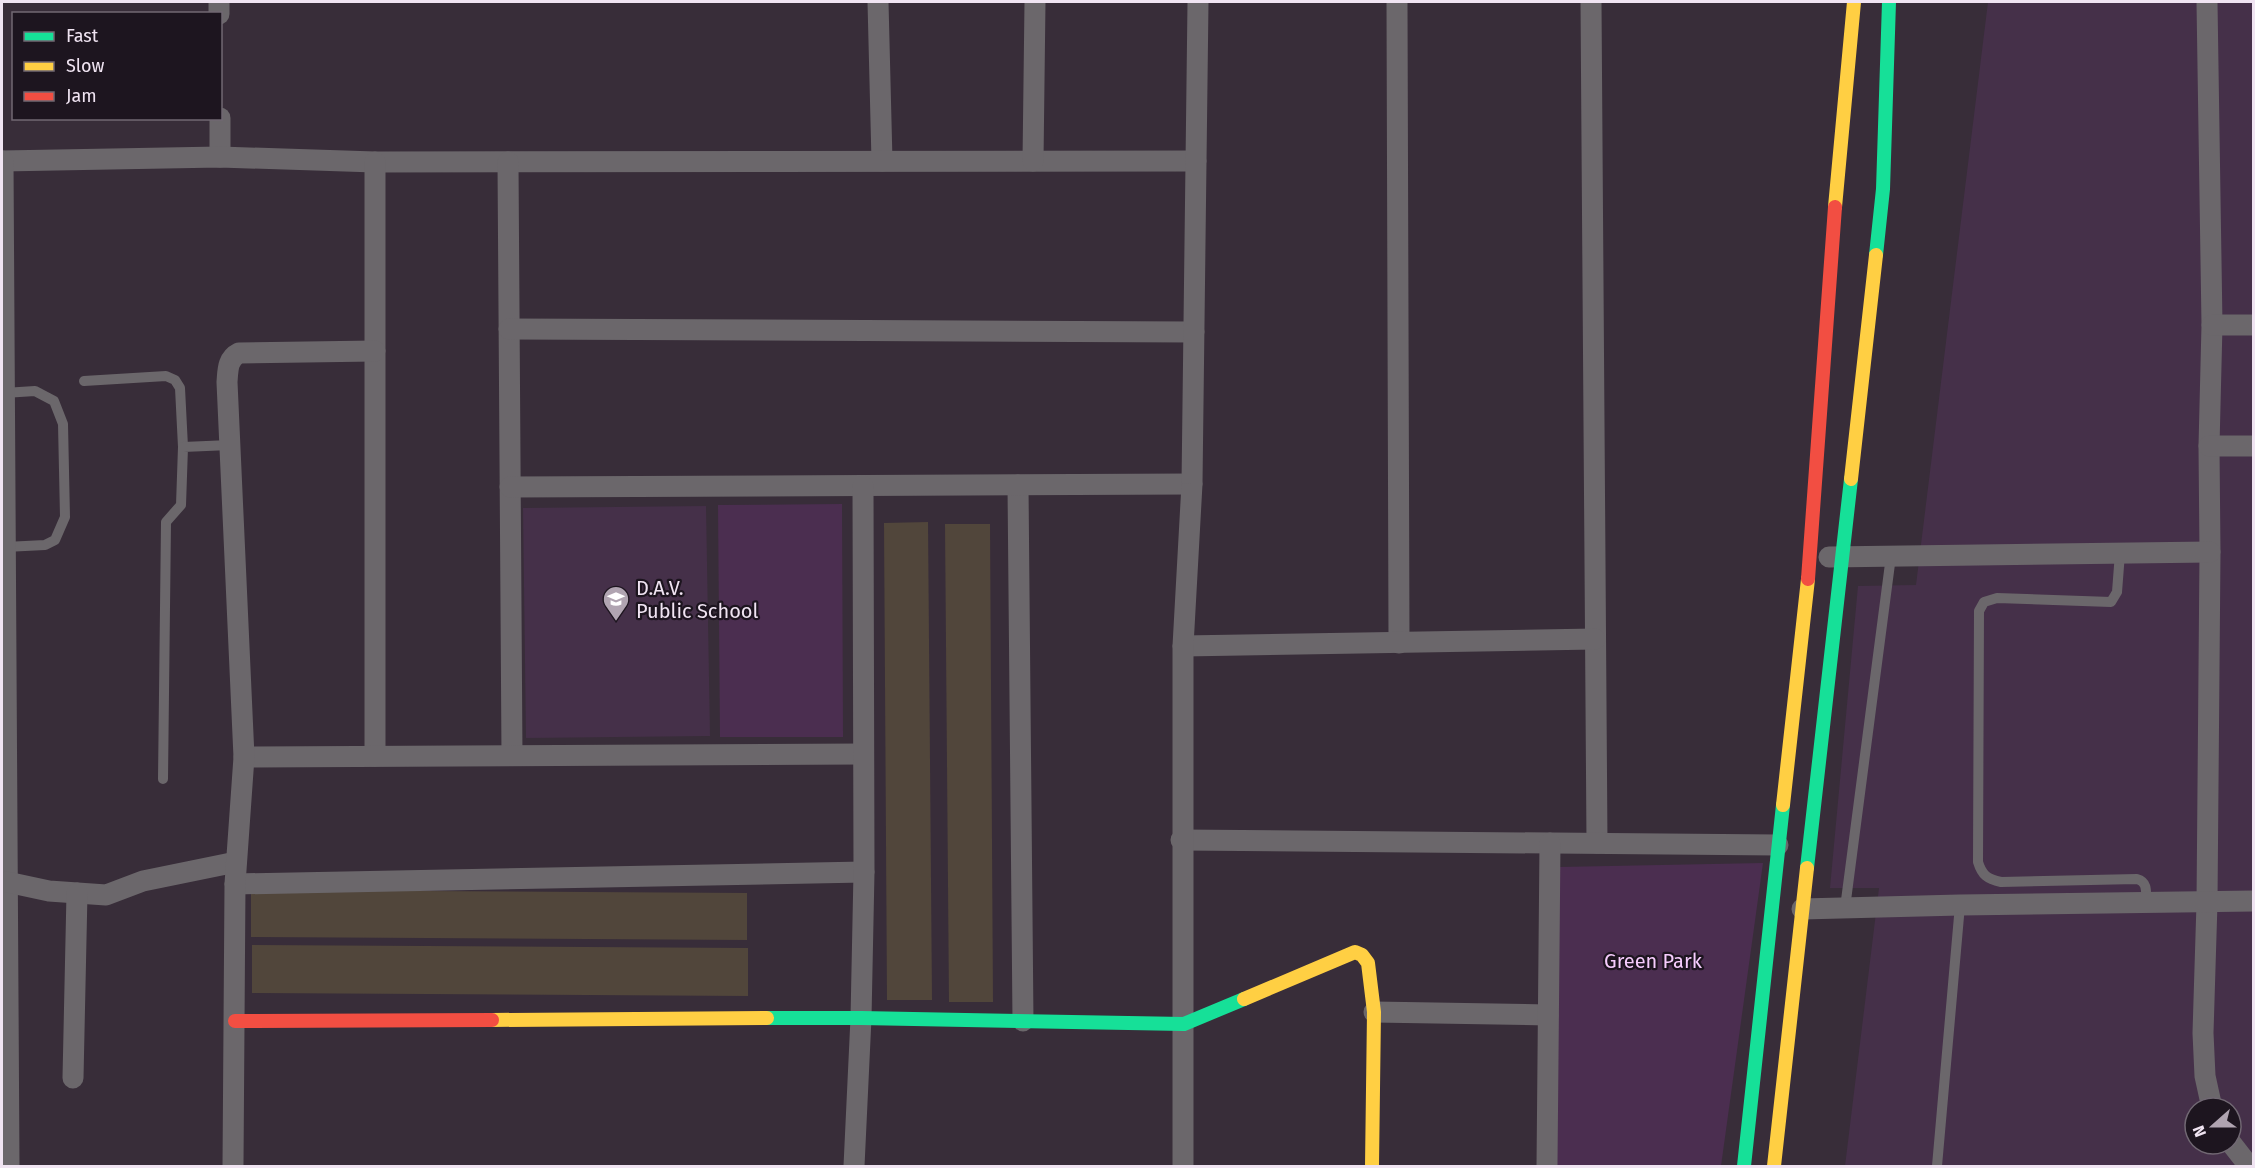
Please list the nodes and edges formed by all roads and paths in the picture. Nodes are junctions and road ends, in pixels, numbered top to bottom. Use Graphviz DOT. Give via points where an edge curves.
graph roads {
  1 [pos="878,2"];
  2 [pos="1035,2"];
  3 [pos="1198,2"];
  4 [pos="1397,2"];
  5 [pos="1591,2"];
  6 [pos="1854,2"];
  7 [pos="1889,2"];
  8 [pos="2206,2"];
  9 [pos="220,120"];
  10 [pos="220,157"];
  11 [pos="2,161"];
  12 [pos="882,161"];
  13 [pos="1033,161"];
  14 [pos="1196,161"];
  15 [pos="375,162"];
  16 [pos="508,162"];
  17 [pos="2212,325"];
  18 [pos="2253,325"];
  19 [pos="508,329"];
  20 [pos="1194,332"];
  21 [pos="375,351"];
  22 [pos="84,381"];
  23 [pos="4,393"];
  24 [pos="230,445"];
  25 [pos="2209,446"];
  26 [pos="2253,446"];
  27 [pos="183,447"];
  28 [pos="1192,484"];
  29 [pos="1018,485"];
  30 [pos="863,486"];
  31 [pos="510,487"];
  32 [pos="5,548"];
  33 [pos="2210,552"];
  34 [pos="2120,553"];
  35 [pos="1891,556"];
  36 [pos="1810,557"];
  37 [pos="1842,557"];
  38 [pos="1595,639"];
  39 [pos="1399,643"];
  40 [pos="1183,646"];
  41 [pos="4,706"];
  42 [pos="863,754"];
  43 [pos="512,755"];
  44 [pos="375,756"];
  45 [pos="244,757"];
  46 [pos="163,778"];
  47 [pos="1182,840"];
  48 [pos="1550,843"];
  49 [pos="1597,843"];
  50 [pos="1778,845"];
  51 [pos="236,862"];
  52 [pos="864,872"];
  53 [pos="7,882"];
  54 [pos="235,884"];
  55 [pos="77,892"];
  56 [pos="2253,901"];
  57 [pos="2146,902"];
  58 [pos="2207,903"];
  59 [pos="1960,905"];
  60 [pos="1845,908"];
  61 [pos="1802,909"];
  62 [pos="1374,1012"];
  63 [pos="1548,1015"];
  64 [pos="861,1018"];
  65 [pos="235,1020"];
  66 [pos="1023,1021"];
  67 [pos="1184,1024"];
  68 [pos="73,1078"];
  69 [pos="2209,1096"];
  70 [pos="9,1167"];
  71 [pos="232,1167"];
  72 [pos="854,1167"];
  73 [pos="1183,1167"];
  74 [pos="1372,1167"];
  75 [pos="1547,1167"];
  76 [pos="1744,1167"];
  77 [pos="1774,1167"];
  78 [pos="1937,1167"];
  1 -- 12 [label="street"];
  2 -- 13 [label="street"];
  3 -- 14 [label="street"];
  4 -- 39 [label="street"];
  5 -- 38 [label="street"];
  6 -- 36 [label="street" via="1837,172"];
  7 -- 37 [label="street" via="1883,189"];
  8 -- 17 [label="street"];
  9 -- 10 [label="street"];
  10 -- 11 [label="street"];
  10 -- 15 [label="street"];
  11 -- 23 [label="street"];
  12 -- 13 [label="street"];
  12 -- 16 [label="street"];
  13 -- 14 [label="street"];
  14 -- 20 [label="street"];
  15 -- 16 [label="street"];
  15 -- 21 [label="street"];
  16 -- 19 [label="street"];
  17 -- 18 [label="street"];
  17 -- 25 [label="street"];
  19 -- 20 [label="street"];
  19 -- 31 [label="street"];
  20 -- 28 [label="street"];
  21 -- 24 [label="street" via="235,355 230,361 227,382"];
  21 -- 44 [label="street"];
  22 -- 27 [label="lane" via="166,376 175,380 180,388"];
  23 -- 32 [label="street"];
  23 -- 32 [label="lane" via="34,391 54,401 63,424 65,517 55,540 45,545"];
  24 -- 27 [label="lane"];
  24 -- 45 [label="street"];
  25 -- 26 [label="street"];
  25 -- 33 [label="street"];
  27 -- 46 [label="lane" via="181,505 166,522"];
  28 -- 29 [label="street"];
  28 -- 40 [label="street"];
  29 -- 30 [label="street"];
  29 -- 66 [label="street"];
  30 -- 31 [label="street"];
  30 -- 42 [label="street"];
  31 -- 43 [label="street"];
  32 -- 41 [label="street"];
  33 -- 34 [label="street"];
  33 -- 58 [label="street"];
  34 -- 35 [label="street"];
  34 -- 57 [label="lane" via="2117,592 2111,602 1997,598 1984,602 1979,611 1978,862 1989,880 2001,882 2137,879 2145,885"];
  35 -- 37 [label="street"];
  35 -- 60 [label="lane"];
  36 -- 37 [label="street"];
  36 -- 50 [label="street"];
  37 -- 61 [label="street"];
  38 -- 39 [label="street"];
  38 -- 49 [label="street"];
  39 -- 40 [label="street"];
  40 -- 47 [label="street"];
  41 -- 53 [label="street"];
  42 -- 43 [label="street"];
  42 -- 52 [label="street"];
  43 -- 44 [label="street"];
  44 -- 45 [label="street"];
  45 -- 51 [label="street"];
  47 -- 48 [label="street"];
  47 -- 67 [label="street"];
  48 -- 49 [label="street"];
  48 -- 63 [label="street"];
  49 -- 50 [label="street"];
  50 -- 76 [label="street"];
  51 -- 54 [label="street"];
  51 -- 55 [label="street" via="143,881 106,895"];
  52 -- 54 [label="street"];
  52 -- 64 [label="street"];
  53 -- 55 [label="street"];
  53 -- 70 [label="street"];
  54 -- 65 [label="street"];
  55 -- 68 [label="street"];
  56 -- 58 [label="street"];
  57 -- 58 [label="street"];
  57 -- 59 [label="street"];
  58 -- 69 [label="street" via="2203,1033"];
  59 -- 60 [label="street"];
  59 -- 78 [label="lane"];
  60 -- 61 [label="street"];
  61 -- 77 [label="street"];
  62 -- 63 [label="street"];
  62 -- 67 [label="street" via="1368,963 1355,952"];
  62 -- 74 [label="street"];
  63 -- 75 [label="street"];
  64 -- 65 [label="street"];
  64 -- 66 [label="street"];
  64 -- 72 [label="street"];
  65 -- 71 [label="street"];
  66 -- 67 [label="street"];
  67 -- 73 [label="street"];
}
